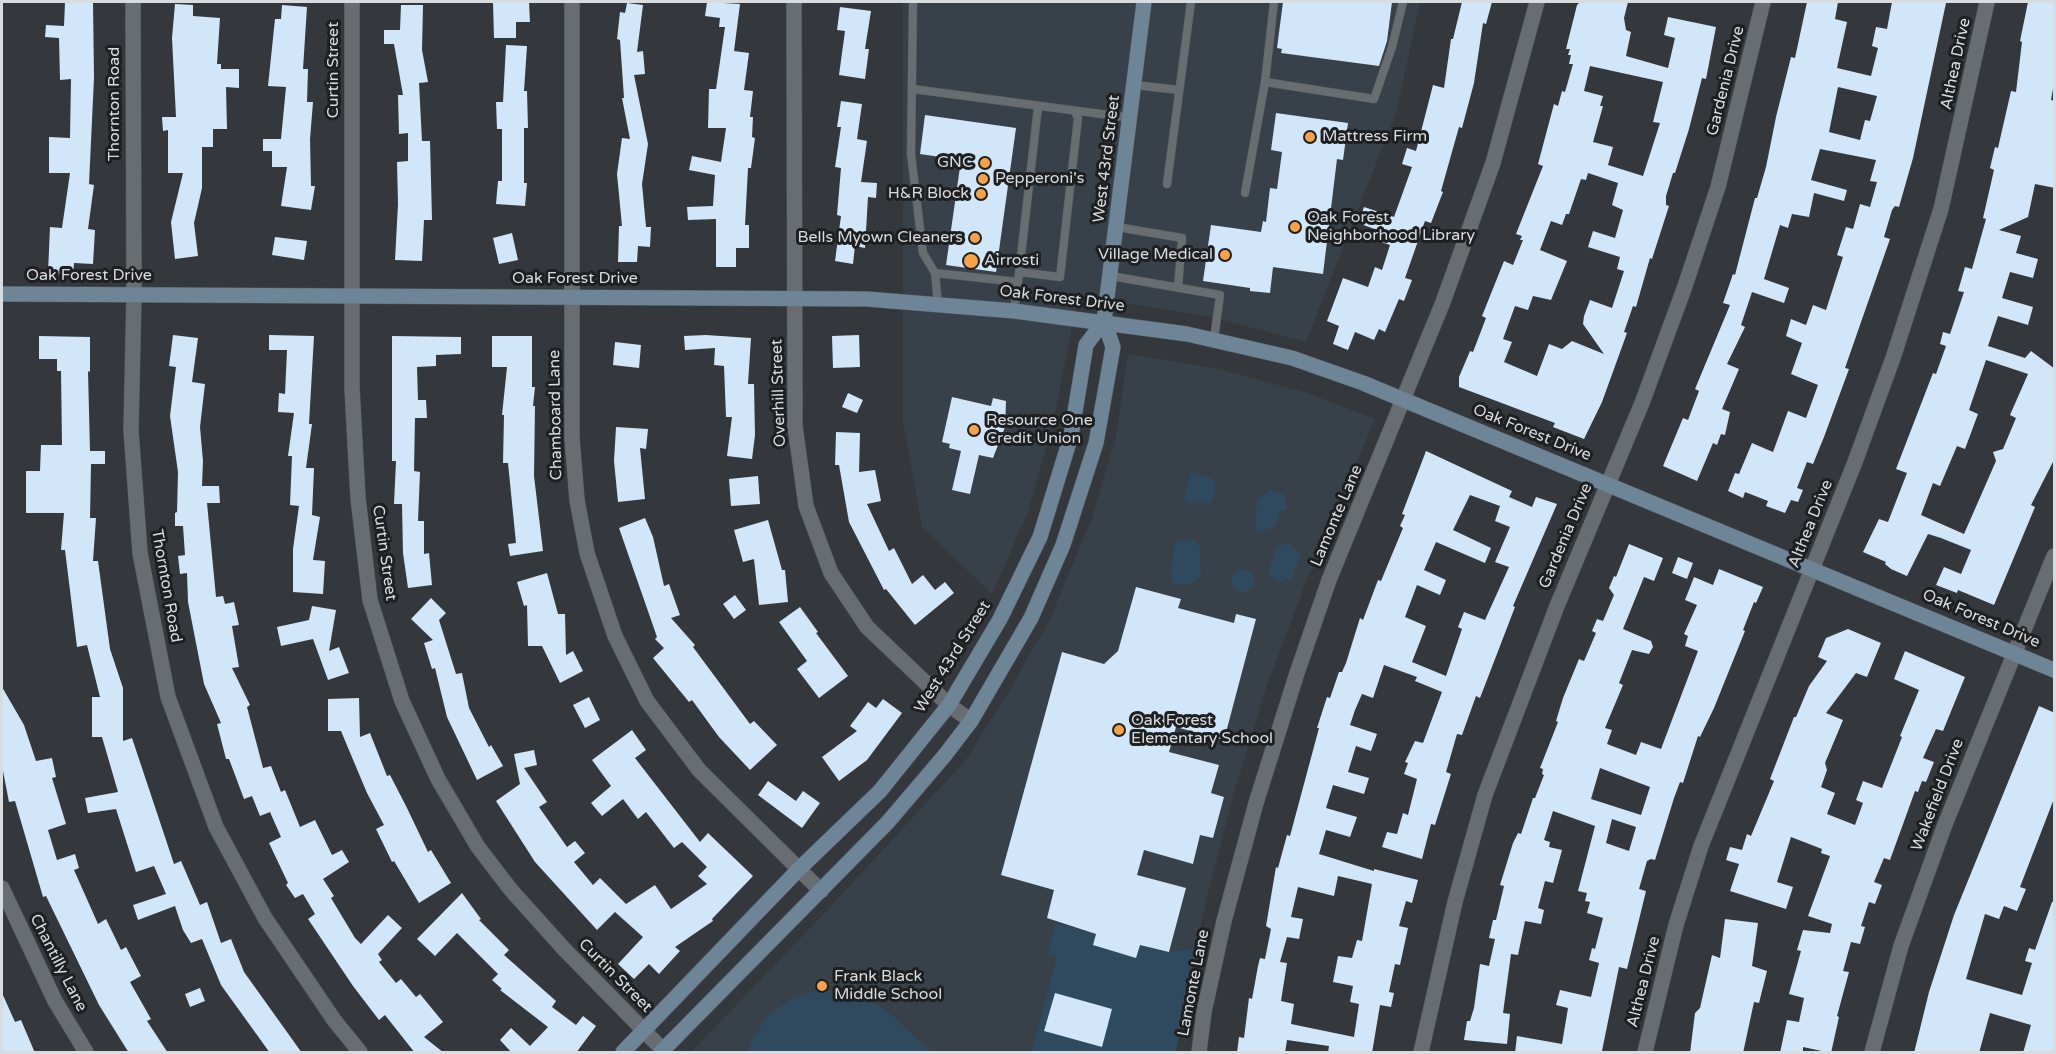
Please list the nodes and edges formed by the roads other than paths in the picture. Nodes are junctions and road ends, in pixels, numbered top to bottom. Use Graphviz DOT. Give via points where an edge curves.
graph roads {
  1 [pos="133,2"];
  2 [pos="352,2"];
  3 [pos="572,2"];
  4 [pos="794,2"];
  5 [pos="913,2"];
  6 [pos="1144,2"];
  7 [pos="1191,2"];
  8 [pos="1274,2"];
  9 [pos="1403,2"];
  10 [pos="1537,2"];
  11 [pos="1763,2"];
  12 [pos="1987,2"];
  13 [pos="1265,82"];
  14 [pos="1135,85"];
  15 [pos="914,89"];
  16 [pos="1179,90"];
  17 [pos="1038,107"];
  18 [pos="1075,112"];
  19 [pos="1131,118"];
  20 [pos="1167,184"];
  21 [pos="1245,193"];
  22 [pos="1117,227"];
  23 [pos="1019,272"];
  24 [pos="935,273"];
  25 [pos="1111,276"];
  26 [pos="1018,282"];
  27 [pos="1178,288"];
  28 [pos="2,294"];
  29 [pos="134,294"];
  30 [pos="352,296"];
  31 [pos="573,297"];
  32 [pos="795,301"];
  33 [pos="938,304"];
  34 [pos="1014,311"];
  35 [pos="1104,321"];
  36 [pos="1214,339"];
  37 [pos="1403,400"];
  38 [pos="1608,483"];
  39 [pos="2055,556"];
  40 [pos="1813,568"];
  41 [pos="2014,653"];
  42 [pos="2055,670"];
  43 [pos="949,705"];
  44 [pos="971,721"];
  45 [pos="798,869"];
  46 [pos="2,888"];
  47 [pos="820,891"];
  48 [pos="644,1031"];
  49 [pos="662,1051"];
  50 [pos="86,1053"];
  51 [pos="360,1053"];
  52 [pos="623,1053"];
  53 [pos="1199,1053"];
  54 [pos="1421,1053"];
  55 [pos="1645,1053"];
  56 [pos="1872,1053"];
  1 -- 29 [label="street, Thornton Road"];
  2 -- 30 [label="street, Curtin Street"];
  3 -- 31 [label="street, Chamboard Lane"];
  4 -- 32 [label="street, Overhill Street"];
  5 -- 15 [label="lane"];
  6 -- 14 [label="street, West 43rd Street"];
  7 -- 16 [label="lane"];
  8 -- 13 [label="lane"];
  9 -- 13 [label="lane" via="1374,99"];
  10 -- 37 [label="street, Lamonte Lane" via="1493,163"];
  11 -- 38 [label="street, Gardenia Drive" via="1718,187 1642,403"];
  12 -- 40 [label="street, Althea Drive" via="1941,209 1893,358"];
  13 -- 21 [label="lane"];
  14 -- 16 [label="lane"];
  14 -- 19 [label="street, West 43rd Street"];
  15 -- 17 [label="lane"];
  15 -- 24 [label="lane" via="913,165 923,253"];
  16 -- 20 [label="lane"];
  17 -- 18 [label="lane"];
  17 -- 23 [label="lane"];
  18 -- 19 [label="lane"];
  18 -- 23 [label="lane" via="1078,118 1060,277"];
  19 -- 22 [label="street, West 43rd Street"];
  22 -- 25 [label="street, West 43rd Street"];
  22 -- 27 [label="lane" via="1182,238"];
  23 -- 26 [label="lane"];
  24 -- 26 [label="lane"];
  24 -- 33 [label="lane"];
  25 -- 27 [label="lane"];
  25 -- 35 [label="street, West 43rd Street"];
  26 -- 34 [label="lane"];
  27 -- 36 [label="lane" via="1220,295"];
  28 -- 29 [label="street, Oak Forest Drive"];
  29 -- 30 [label="street, Oak Forest Drive"];
  29 -- 51 [label="street, Thornton Road" via="131,430 140,553 168,697 216,827 260,908"];
  30 -- 31 [label="street, Oak Forest Drive"];
  30 -- 48 [label="street, Curtin Street" via="358,498 370,600 402,701 438,779 478,847 564,949"];
  31 -- 32 [label="street, Oak Forest Drive"];
  31 -- 45 [label="street, Chamboard Lane" via="572,438 577,500 587,553 615,636 647,701 699,770"];
  32 -- 33 [label="street, Oak Forest Drive" via="867,299"];
  32 -- 43 [label="street, Overhill Street" via="795,426 806,506 831,573 867,627"];
  33 -- 34 [label="street, Oak Forest Drive"];
  34 -- 35 [label="street, Oak Forest Drive"];
  35 -- 36 [label="street, Oak Forest Drive"];
  35 -- 43 [label="street, West 43rd Street" via="1086,345 1071,436 1040,537 1000,619"];
  35 -- 44 [label="street, West 43rd Street" via="1113,347 1096,443 1063,545 1030,618"];
  36 -- 37 [label="street, Oak Forest Drive" via="1292,358"];
  37 -- 38 [label="street, Oak Forest Drive"];
  37 -- 53 [label="street, Lamonte Lane" via="1329,580 1259,792 1224,921"];
  38 -- 40 [label="street, Oak Forest Drive"];
  38 -- 54 [label="street, Gardenia Drive" via="1485,795 1455,902"];
  39 -- 41 [label="street, Wakefield Drive"];
  40 -- 41 [label="street, Oak Forest Drive"];
  40 -- 55 [label="street, Althea Drive" via="1701,846 1676,925"];
  41 -- 42 [label="street, Oak Forest Drive"];
  41 -- 56 [label="street, Wakefield Drive" via="1901,946"];
  43 -- 44 [label="street, Overhill Street"];
  43 -- 45 [label="street, West 43rd Street" via="880,791"];
  44 -- 47 [label="street, West 43rd Street" via="888,822"];
  45 -- 47 [label="street, Chamboard Lane"];
  45 -- 48 [label="street, West 43rd Street"];
  46 -- 50 [label="street, Chantilly Lane" via="55,1000"];
  47 -- 49 [label="street, West 43rd Street"];
  48 -- 49 [label="street, Curtin Street"];
  48 -- 52 [label="street, West 43rd Street"];
}
